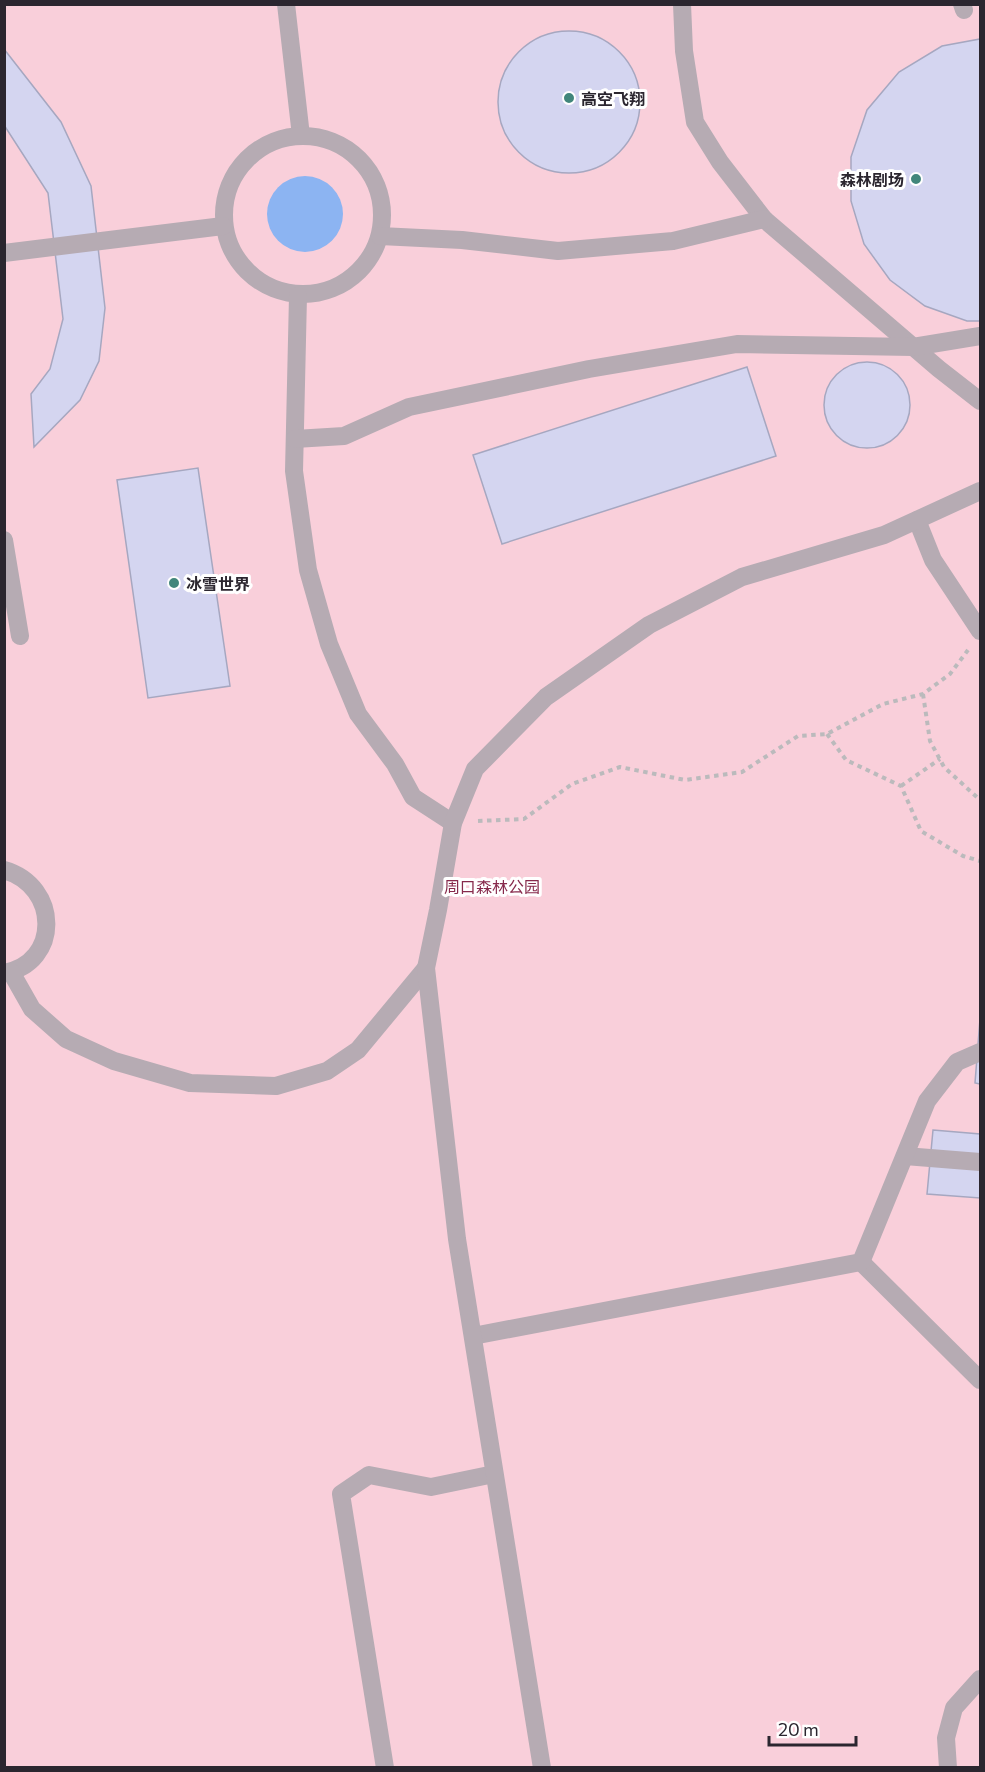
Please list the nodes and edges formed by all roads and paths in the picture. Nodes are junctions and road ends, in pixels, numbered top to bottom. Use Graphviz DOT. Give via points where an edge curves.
graph roads {
  1 [pos="285,4"];
  2 [pos="682,4"];
  3 [pos="301,136"];
  4 [pos="765,219"];
  5 [pos="223,226"];
  6 [pos="380,236"];
  7 [pos="4,253"];
  8 [pos="298,296"];
  9 [pos="981,336"];
  10 [pos="913,347"];
  11 [pos="981,401"];
  12 [pos="295,439"];
  13 [pos="981,491"];
  14 [pos="916,520"];
  15 [pos="4,540"];
  16 [pos="20,636"];
  17 [pos="977,637"];
  18 [pos="923,694"];
  19 [pos="827,734"];
  20 [pos="940,759"];
  21 [pos="901,786"];
  22 [pos="981,800"];
  23 [pos="453,823"];
  24 [pos="981,861"];
  25 [pos="4,870"];
  26 [pos="426,968"];
  27 [pos="8,973"];
  28 [pos="981,1052"];
  29 [pos="905,1156"];
  30 [pos="981,1162"];
  31 [pos="861,1262"];
  32 [pos="472,1336"];
  33 [pos="981,1380"];
  34 [pos="494,1474"];
  35 [pos="981,1679"];
  36 [pos="385,1767"];
  37 [pos="542,1767"];
  38 [pos="948,1767"];
  1 -- 3 [label="street"];
  2 -- 4 [label="street" via="684,51 695,122 720,162"];
  3 -- 5 [label="street" via="275,140 253,152 235,172 224,198"];
  3 -- 6 [label="street" via="324,138 347,148 366,165 378,187 383,211"];
  4 -- 6 [label="street" via="674,241 558,251"];
  4 -- 10 [label="street"];
  5 -- 7 [label="street"];
  5 -- 8 [label="street" via="231,252 248,274 271,289"];
  6 -- 8 [label="street" via="369,259 350,279 326,291"];
  8 -- 12 [label="street"];
  9 -- 10 [label="street"];
  10 -- 11 [label="street"];
  10 -- 12 [label="street" via="737,344 589,369 410,407 344,436"];
  12 -- 23 [label="street" via="294,471 308,570 329,644 358,714 395,764 413,797"];
  13 -- 14 [label="street"];
  14 -- 17 [label="street" via="933,560"];
  14 -- 23 [label="street" via="884,535 742,577 649,625 538,705 476,769"];
  15 -- 16 [label="street"];
  17 -- 18 [label="path" via="950,674"];
  18 -- 19 [label="path" via="883,704"];
  18 -- 20 [label="path" via="930,741"];
  19 -- 21 [label="path" via="846,760"];
  19 -- 23 [label="path" via="798,736 742,772 685,780 620,766 572,784 524,819"];
  20 -- 21 [label="path"];
  20 -- 22 [label="path"];
  21 -- 24 [label="path" via="921,831 963,856"];
  23 -- 26 [label="street"];
  25 -- 27 [label="street" via="36,889 47,920 38,952 26,965"];
  26 -- 27 [label="street" via="358,1050 327,1071 276,1086 190,1083 114,1061 66,1039 32,1009"];
  26 -- 32 [label="street"];
  28 -- 29 [label="street" via="957,1062 927,1101"];
  29 -- 30 [label="street"];
  29 -- 31 [label="street"];
  31 -- 32 [label="street"];
  31 -- 33 [label="street"];
  32 -- 34 [label="street"];
  34 -- 36 [label="street" via="431,1487 369,1475 341,1494"];
  34 -- 37 [label="street"];
  35 -- 38 [label="street" via="954,1708 946,1738"];
}
